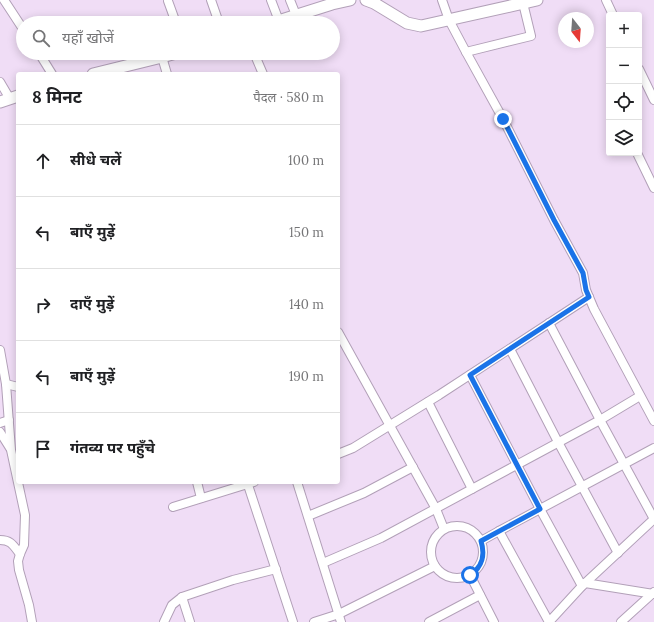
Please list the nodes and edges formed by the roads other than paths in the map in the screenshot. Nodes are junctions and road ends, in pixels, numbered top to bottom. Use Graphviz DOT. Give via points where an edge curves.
graph roads {
  1 [pos="4,0"];
  2 [pos="211,0"];
  3 [pos="271,0"];
  4 [pos="290,0"];
  5 [pos="346,0"];
  6 [pos="366,0"];
  7 [pos="442,0"];
  8 [pos="538,0"];
  9 [pos="606,0"];
  10 [pos="168,1"];
  11 [pos="331,2"];
  12 [pos="523,3"];
  13 [pos="612,12"];
  14 [pos="173,16"];
  15 [pos="217,16"];
  16 [pos="274,16"];
  17 [pos="296,16"];
  18 [pos="16,18"];
  19 [pos="449,20"];
  20 [pos="466,52"];
  21 [pos="43,60"];
  22 [pos="153,60"];
  23 [pos="163,60"];
  24 [pos="257,60"];
  25 [pos="119,71"];
  26 [pos="51,72"];
  27 [pos="166,72"];
  28 [pos="261,72"];
  29 [pos="0,82"];
  30 [pos="642,82"];
  31 [pos="9,99"];
  32 [pos="654,100"];
  33 [pos="639,156"];
  34 [pos="652,176"];
  35 [pos="654,188"];
  36 [pos="589,297"];
  37 [pos="549,323"];
  38 [pos="340,336"];
  39 [pos="510,349"];
  40 [pos="0,350"];
  41 [pos="470,375"];
  42 [pos="6,384"];
  43 [pos="16,386"];
  44 [pos="640,396"];
  45 [pos="428,402"];
  46 [pos="651,407"];
  47 [pos="9,420"];
  48 [pos="600,420"];
  49 [pos="654,421"];
  50 [pos="0,423"];
  51 [pos="389,426"];
  52 [pos="0,432"];
  53 [pos="558,442"];
  54 [pos="654,448"];
  55 [pos="11,450"];
  56 [pos="340,453"];
  57 [pos="625,464"];
  58 [pos="517,465"];
  59 [pos="413,467"];
  60 [pos="16,473"];
  61 [pos="18,484"];
  62 [pos="197,484"];
  63 [pos="247,484"];
  64 [pos="250,484"];
  65 [pos="298,484"];
  66 [pos="582,487"];
  67 [pos="472,489"];
  68 [pos="201,498"];
  69 [pos="173,507"];
  70 [pos="436,509"];
  71 [pos="540,509"];
  72 [pos="308,516"];
  73 [pos="654,519"];
  74 [pos="444,529"];
  75 [pos="499,531"];
  76 [pos="0,540"];
  77 [pos="481,541"];
  78 [pos="618,553"];
  79 [pos="20,554"];
  80 [pos="323,563"];
  81 [pos="435,566"];
  82 [pos="276,569"];
  83 [pos="470,575"];
  84 [pos="584,585"];
  85 [pos="654,593"];
  86 [pos="480,595"];
  87 [pos="182,597"];
  88 [pos="340,618"];
  89 [pos="435,621"];
  90 [pos="32,622"];
  91 [pos="164,622"];
  92 [pos="190,622"];
  93 [pos="294,622"];
  94 [pos="314,622"];
  95 [pos="494,622"];
  96 [pos="549,622"];
  97 [pos="621,622"];
  1 -- 18 [label="street"];
  2 -- 15 [label="street"];
  3 -- 16 [label="street"];
  4 -- 17 [label="street"];
  5 -- 11 [label="street"];
  6 -- 19 [label="street" via="407,23 421,26"];
  7 -- 19 [label="street"];
  8 -- 12 [label="street"];
  9 -- 13 [label="street"];
  10 -- 14 [label="street"];
  11 -- 17 [label="street"];
  12 -- 19 [label="street"];
  12 -- 20 [label="street" via="531,36"];
  19 -- 20 [label="street"];
  20 -- 36 [label="street" via="583,273"];
  21 -- 26 [label="street"];
  22 -- 25 [label="street"];
  23 -- 27 [label="street"];
  24 -- 28 [label="street"];
  29 -- 31 [label="street"];
  30 -- 32 [label="street"];
  33 -- 34 [label="street"];
  34 -- 35 [label="street"];
  36 -- 37 [label="street"];
  36 -- 44 [label="street"];
  37 -- 39 [label="street"];
  37 -- 48 [label="street"];
  38 -- 51 [label="street"];
  39 -- 41 [label="street"];
  39 -- 53 [label="street"];
  40 -- 42 [label="street"];
  41 -- 45 [label="street"];
  41 -- 58 [label="street"];
  42 -- 43 [label="street"];
  42 -- 47 [label="street"];
  44 -- 46 [label="street"];
  44 -- 48 [label="street"];
  45 -- 51 [label="street"];
  45 -- 67 [label="street"];
  46 -- 49 [label="street"];
  47 -- 50 [label="street"];
  47 -- 55 [label="street"];
  48 -- 53 [label="street"];
  48 -- 57 [label="street"];
  51 -- 56 [label="street"];
  51 -- 59 [label="street"];
  52 -- 55 [label="street"];
  53 -- 58 [label="street"];
  53 -- 66 [label="street"];
  54 -- 57 [label="street"];
  55 -- 60 [label="street"];
  57 -- 66 [label="street"];
  57 -- 73 [label="street"];
  58 -- 67 [label="street"];
  58 -- 71 [label="street"];
  59 -- 70 [label="street"];
  59 -- 72 [label="street" via="364,493"];
  61 -- 79 [label="street" via="25,514 24,545"];
  62 -- 68 [label="street"];
  63 -- 68 [label="street"];
  64 -- 82 [label="street"];
  65 -- 72 [label="street"];
  66 -- 71 [label="street"];
  66 -- 78 [label="street"];
  67 -- 70 [label="street"];
  68 -- 69 [label="street"];
  70 -- 74 [label="street"];
  70 -- 80 [label="street" via="381,538"];
  71 -- 75 [label="street"];
  71 -- 84 [label="street"];
  72 -- 80 [label="street"];
  73 -- 78 [label="street"];
  74 -- 77 [label="street" via="462,526 470,529"];
  74 -- 81 [label="street" via="433,540 431,558"];
  75 -- 77 [label="street"];
  75 -- 96 [label="street"];
  76 -- 79 [label="street" via="8,540"];
  77 -- 83 [label="street" via="483,557 480,565"];
  78 -- 84 [label="street"];
  79 -- 90 [label="street" via="18,570"];
  80 -- 88 [label="street"];
  81 -- 83 [label="street" via="449,577"];
  81 -- 88 [label="street"];
  82 -- 87 [label="street"];
  82 -- 93 [label="street"];
  83 -- 86 [label="street"];
  84 -- 85 [label="street"];
  84 -- 96 [label="street"];
  85 -- 97 [label="street"];
  86 -- 89 [label="street"];
  86 -- 95 [label="street"];
  87 -- 91 [label="street" via="172,605"];
  87 -- 92 [label="street"];
  88 -- 94 [label="street"];
}
